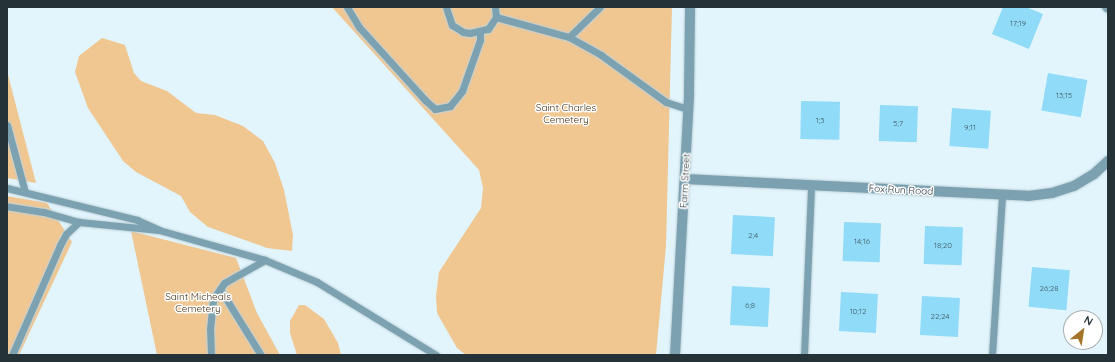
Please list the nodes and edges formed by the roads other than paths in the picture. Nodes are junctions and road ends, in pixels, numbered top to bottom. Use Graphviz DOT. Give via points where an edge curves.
graph roads {
  1 [pos="347,7"];
  2 [pos="446,7"];
  3 [pos="495,7"];
  4 [pos="600,7"];
  5 [pos="690,7"];
  6 [pos="496,17"];
  7 [pos="480,32"];
  8 [pos="569,37"];
  9 [pos="688,109"];
  10 [pos="7,124"];
  11 [pos="1108,161"];
  12 [pos="685,179"];
  13 [pos="811,186"];
  14 [pos="7,188"];
  15 [pos="26,192"];
  16 [pos="1002,195"];
  17 [pos="7,206"];
  18 [pos="80,222"];
  19 [pos="159,230"];
  20 [pos="265,260"];
  21 [pos="220,289"];
  22 [pos="12,355"];
  23 [pos="211,355"];
  24 [pos="261,355"];
  25 [pos="436,355"];
  26 [pos="675,355"];
  27 [pos="804,355"];
  28 [pos="992,355"];
  1 -- 7 [label="lane" via="359,27 436,109 450,106 462,91 480,40"];
  2 -- 7 [label="lane" via="452,25 463,32"];
  3 -- 6 [label="lane"];
  4 -- 8 [label="lane"];
  5 -- 9 [label="street, Farm Street"];
  6 -- 7 [label="lane" via="488,29"];
  6 -- 8 [label="lane"];
  8 -- 9 [label="lane" via="601,55 666,102"];
  9 -- 12 [label="street, Farm Street"];
  10 -- 15 [label="lane"];
  11 -- 16 [label="street, Fox Run Road" via="1084,180 1063,190 1040,195"];
  12 -- 13 [label="street, Fox Run Road"];
  12 -- 26 [label="street, Farm Street"];
  13 -- 16 [label="street, Fox Run Road"];
  13 -- 27 [label="lane"];
  14 -- 15 [label="lane"];
  15 -- 19 [label="lane" via="137,220"];
  16 -- 28 [label="lane"];
  17 -- 18 [label="lane"];
  18 -- 19 [label="lane"];
  18 -- 22 [label="lane" via="66,234 60,245"];
  19 -- 20 [label="lane"];
  20 -- 21 [label="lane" via="224,283"];
  20 -- 25 [label="lane" via="317,282"];
  21 -- 23 [label="lane" via="213,299"];
  21 -- 24 [label="lane"];
}
